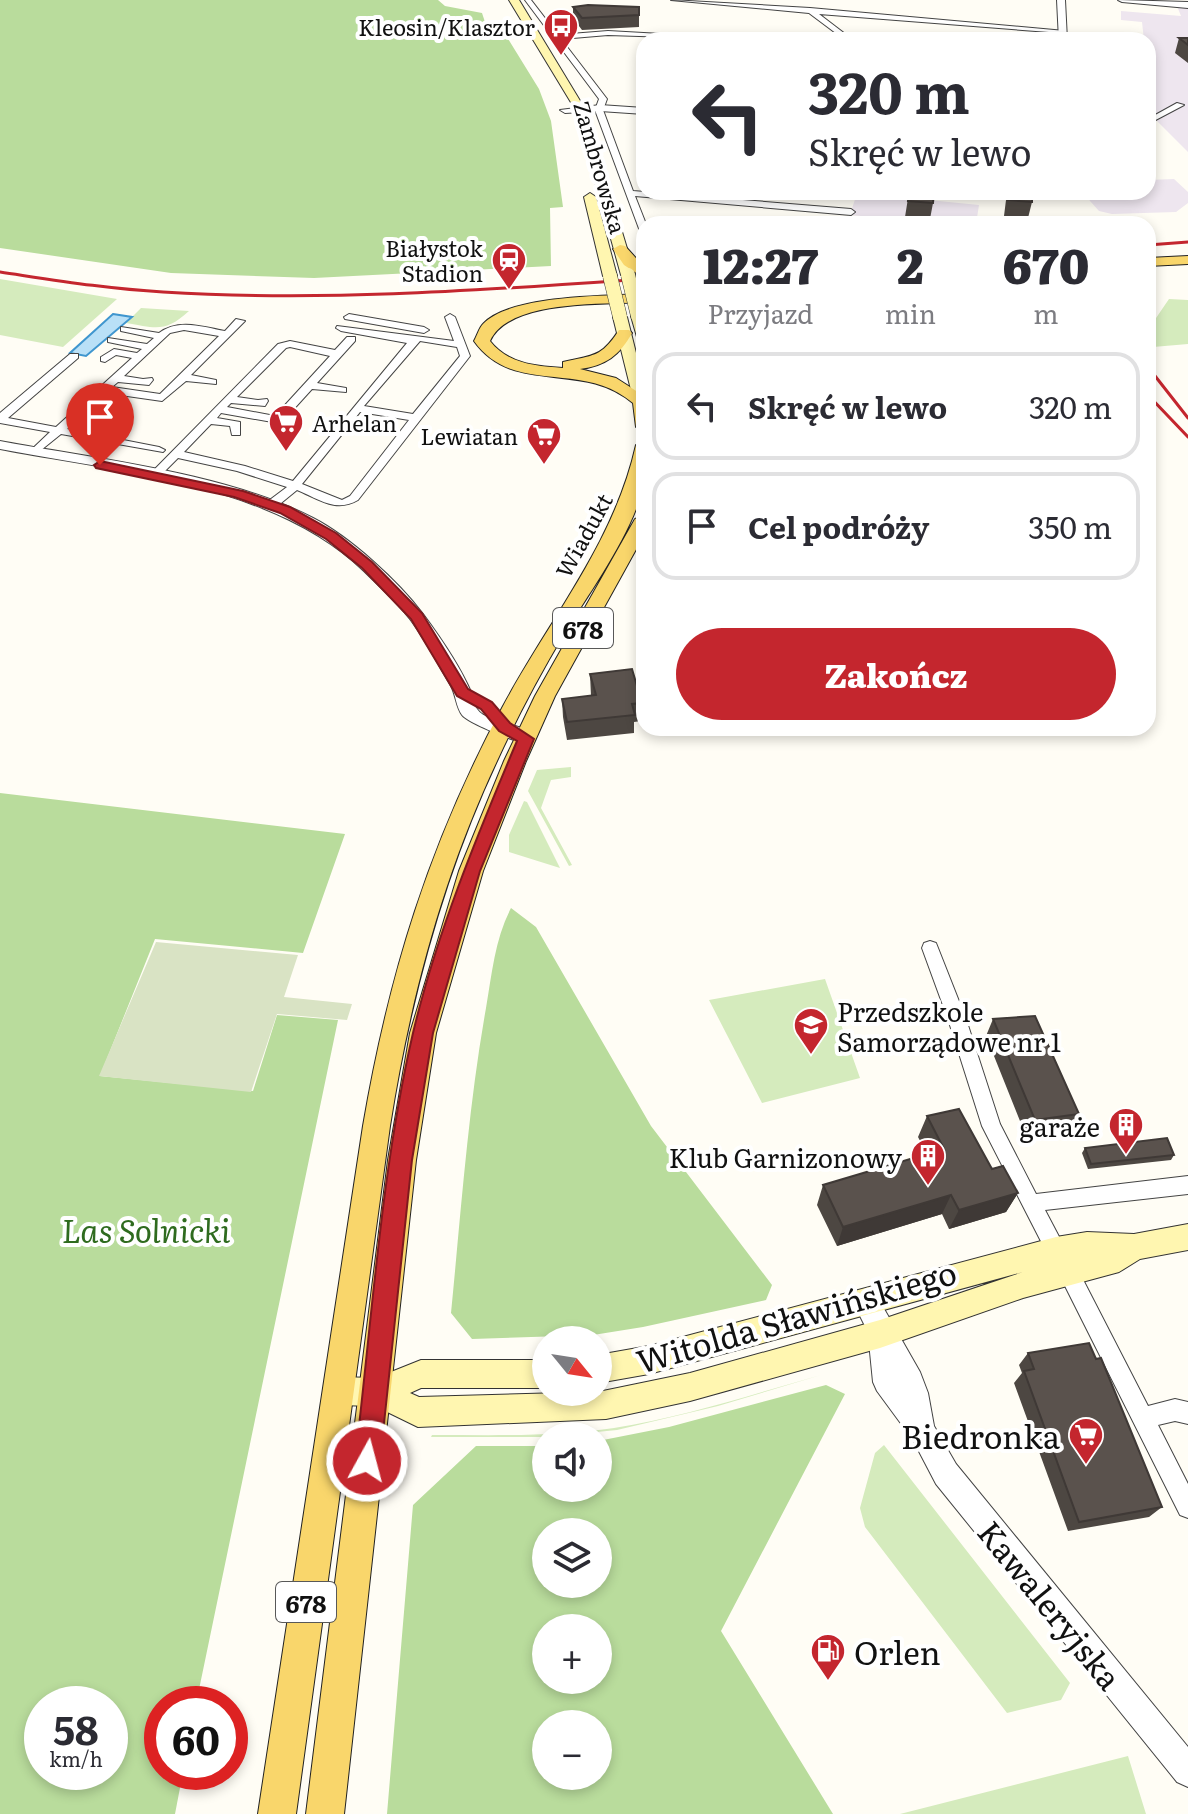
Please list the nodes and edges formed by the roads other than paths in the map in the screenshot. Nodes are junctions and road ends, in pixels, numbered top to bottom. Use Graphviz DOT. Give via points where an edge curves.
graph roads {
  1 [pos="503,0"];
  2 [pos="514,0"];
  3 [pos="528,0"];
  4 [pos="674,0"];
  5 [pos="795,0"];
  6 [pos="1061,0"];
  7 [pos="1122,0"];
  8 [pos="1188,5"];
  9 [pos="809,9"];
  10 [pos="839,32"];
  11 [pos="1025,32"];
  12 [pos="1062,32"];
  13 [pos="636,34"];
  14 [pos="554,37"];
  15 [pos="1180,105"];
  16 [pos="600,108"];
  17 [pos="580,109"];
  18 [pos="565,110"];
  19 [pos="636,110"];
  20 [pos="1156,118"];
  21 [pos="575,142"];
  22 [pos="585,177"];
  23 [pos="629,193"];
  24 [pos="636,194"];
  25 [pos="711,200"];
  26 [pos="851,212"];
  27 [pos="638,216"];
  28 [pos="1188,260"];
  29 [pos="624,262"];
  30 [pos="1156,262"];
  31 [pos="636,269"];
  32 [pos="1188,271"];
  33 [pos="1156,273"];
  34 [pos="636,291"];
  35 [pos="636,305"];
  36 [pos="636,305"];
  37 [pos="197,315"];
  38 [pos="349,317"];
  39 [pos="450,317"];
  40 [pos="218,319"];
  41 [pos="240,321"];
  42 [pos="184,327"];
  43 [pos="341,328"];
  44 [pos="125,329"];
  45 [pos="206,330"];
  46 [pos="439,330"];
  47 [pos="624,333"];
  48 [pos="227,334"];
  49 [pos="161,336"];
  50 [pos="419,336"];
  51 [pos="351,339"];
  52 [pos="112,340"];
  53 [pos="461,345"];
  54 [pos="149,347"];
  55 [pos="338,354"];
  56 [pos="74,356"];
  57 [pos="139,356"];
  58 [pos="105,359"];
  59 [pos="223,372"];
  60 [pos="183,377"];
  61 [pos="116,378"];
  62 [pos="148,380"];
  63 [pos="351,380"];
  64 [pos="636,382"];
  65 [pos="309,385"];
  66 [pos="104,389"];
  67 [pos="162,398"];
  68 [pos="636,398"];
  69 [pos="93,399"];
  70 [pos="229,399"];
  71 [pos="263,401"];
  72 [pos="357,408"];
  73 [pos="151,409"];
  74 [pos="219,409"];
  75 [pos="113,410"];
  76 [pos="416,418"];
  77 [pos="209,420"];
  78 [pos="278,420"];
  79 [pos="58,431"];
  80 [pos="267,432"];
  81 [pos="236,433"];
  82 [pos="0,445"];
  83 [pos="159,450"];
  84 [pos="35,452"];
  85 [pos="177,454"];
  86 [pos="155,475"];
  87 [pos="636,481"];
  88 [pos="296,485"];
  89 [pos="271,505"];
  90 [pos="636,533"];
  91 [pos="515,733"];
  92 [pos="930,948"];
  93 [pos="379,1112"];
  94 [pos="409,1113"];
  95 [pos="1188,1185"];
  96 [pos="1032,1203"];
  97 [pos="1188,1237"];
  98 [pos="1062,1261"];
  99 [pos="866,1302"];
  100 [pos="880,1334"];
  101 [pos="612,1367"];
  102 [pos="532,1374"];
  103 [pos="337,1391"];
  104 [pos="376,1392"];
  105 [pos="1188,1413"];
  106 [pos="1144,1418"];
  107 [pos="1188,1507"];
  108 [pos="1188,1771"];
  109 [pos="277,1814"];
  110 [pos="325,1814"];
  1 -- 18 [label="main road, Zambrowska"];
  2 -- 17 [label="main road, Zambrowska"];
  3 -- 14 [label="street, Zambrowska"];
  4 -- 9 [label="street"];
  5 -- 9 [label="street"];
  6 -- 12 [label="street"];
  7 -- 8 [label="street"];
  9 -- 10 [label="street"];
  9 -- 11 [label="street"];
  13 -- 14 [label="street"];
  14 -- 16 [label="street, Zambrowska" via="598,90"];
  15 -- 20 [label="street"];
  16 -- 17 [label="street"];
  16 -- 19 [label="street"];
  16 -- 23 [label="street, Zambrowska"];
  17 -- 18 [label="street"];
  17 -- 29 [label="main road, Zambrowska"];
  18 -- 21 [label="main road, Zambrowska"];
  22 -- 47 [label="main road, Zambrowska, bridge"];
  23 -- 24 [label="street, Zambrowska"];
  23 -- 27 [label="street, Zambrowska"];
  25 -- 26 [label="street, Zambrowska"];
  28 -- 30 [label="main road"];
  29 -- 31 [label="main road"];
  29 -- 34 [label="main road, bridge"];
  32 -- 33 [label="main road"];
  35 -- 47 [label="main road" via="527,314 498,326 493,340 517,359 575,365 605,358"];
  36 -- 68 [label="main road" via="519,309 494,319 482,341 491,355 508,363 600,377"];
  37 -- 42 [label="street"];
  38 -- 50 [label="street"];
  39 -- 53 [label="street"];
  40 -- 45 [label="street"];
  41 -- 48 [label="street"];
  42 -- 45 [label="street"];
  42 -- 49 [label="street"];
  43 -- 50 [label="street"];
  44 -- 49 [label="street"];
  45 -- 48 [label="street"];
  46 -- 50 [label="street"];
  47 -- 64 [label="main road"];
  48 -- 60 [label="street"];
  49 -- 54 [label="street"];
  50 -- 53 [label="street"];
  50 -- 72 [label="street"];
  51 -- 55 [label="street"];
  52 -- 54 [label="street"];
  53 -- 76 [label="street" via="464,358"];
  54 -- 57 [label="street"];
  55 -- 65 [label="street"];
  55 -- 70 [label="street" via="320,346 282,346"];
  56 -- 79 [label="street" via="2,417"];
  57 -- 58 [label="street" via="114,352"];
  57 -- 61 [label="street"];
  59 -- 60 [label="street" via="209,385"];
  60 -- 67 [label="street"];
  61 -- 62 [label="street"];
  61 -- 66 [label="street"];
  63 -- 65 [label="street" via="340,392"];
  65 -- 78 [label="street"];
  66 -- 67 [label="street"];
  66 -- 69 [label="street"];
  67 -- 73 [label="street"];
  69 -- 75 [label="street" via="120,404"];
  69 -- 79 [label="street"];
  70 -- 71 [label="street"];
  70 -- 74 [label="street"];
  72 -- 76 [label="street"];
  72 -- 88 [label="street"];
  74 -- 77 [label="street"];
  74 -- 78 [label="street"];
  76 -- 88 [label="street" via="348,507"];
  77 -- 81 [label="street" via="236,424"];
  77 -- 85 [label="street"];
  78 -- 80 [label="street"];
  79 -- 83 [label="street"];
  79 -- 84 [label="street"];
  82 -- 84 [label="street"];
  84 -- 86 [label="street"];
  85 -- 86 [label="street"];
  85 -- 88 [label="street"];
  86 -- 89 [label="street"];
  87 -- 91 [label="main road, Wiadukt / 678" via="621,518 527,681"];
  88 -- 89 [label="street"];
  89 -- 91 [label="street" via="331,536 389,586 416,616 463,692 468,711"];
  90 -- 91 [label="main road, Wiadukt / 678" via="545,696"];
  91 -- 93 [label="main road, 678" via="456,828 429,898 395,1016"];
  91 -- 94 [label="main road, 678" via="444,955"];
  92 -- 96 [label="street" via="991,1126"];
  93 -- 94 [label="main road"];
  93 -- 103 [label="main road, 678"];
  94 -- 104 [label="main road, 678"];
  95 -- 96 [label="street"];
  96 -- 98 [label="street"];
  97 -- 98 [label="main road, Witolda Sławińskiego" via="1134,1247 1119,1259"];
  98 -- 99 [label="main road, Witolda Sławińskiego"];
  98 -- 100 [label="main road, Witolda Sławińskiego"];
  98 -- 106 [label="street"];
  99 -- 100 [label="street, Kawaleryjska"];
  99 -- 101 [label="main road, Witolda Sławińskiego"];
  100 -- 104 [label="main road, Witolda Sławińskiego" via="690,1387 606,1404 418,1412"];
  100 -- 108 [label="street, Kawaleryjska" via="886,1382 946,1474"];
  102 -- 104 [label="main road, Witolda Sławińskiego" via="421,1374"];
  103 -- 104 [label="main road, Witolda Sławińskiego"];
  103 -- 109 [label="main road, 678"];
  104 -- 110 [label="main road, 678"];
  105 -- 106 [label="street" via="1175,1410"];
  106 -- 107 [label="street"];
}
